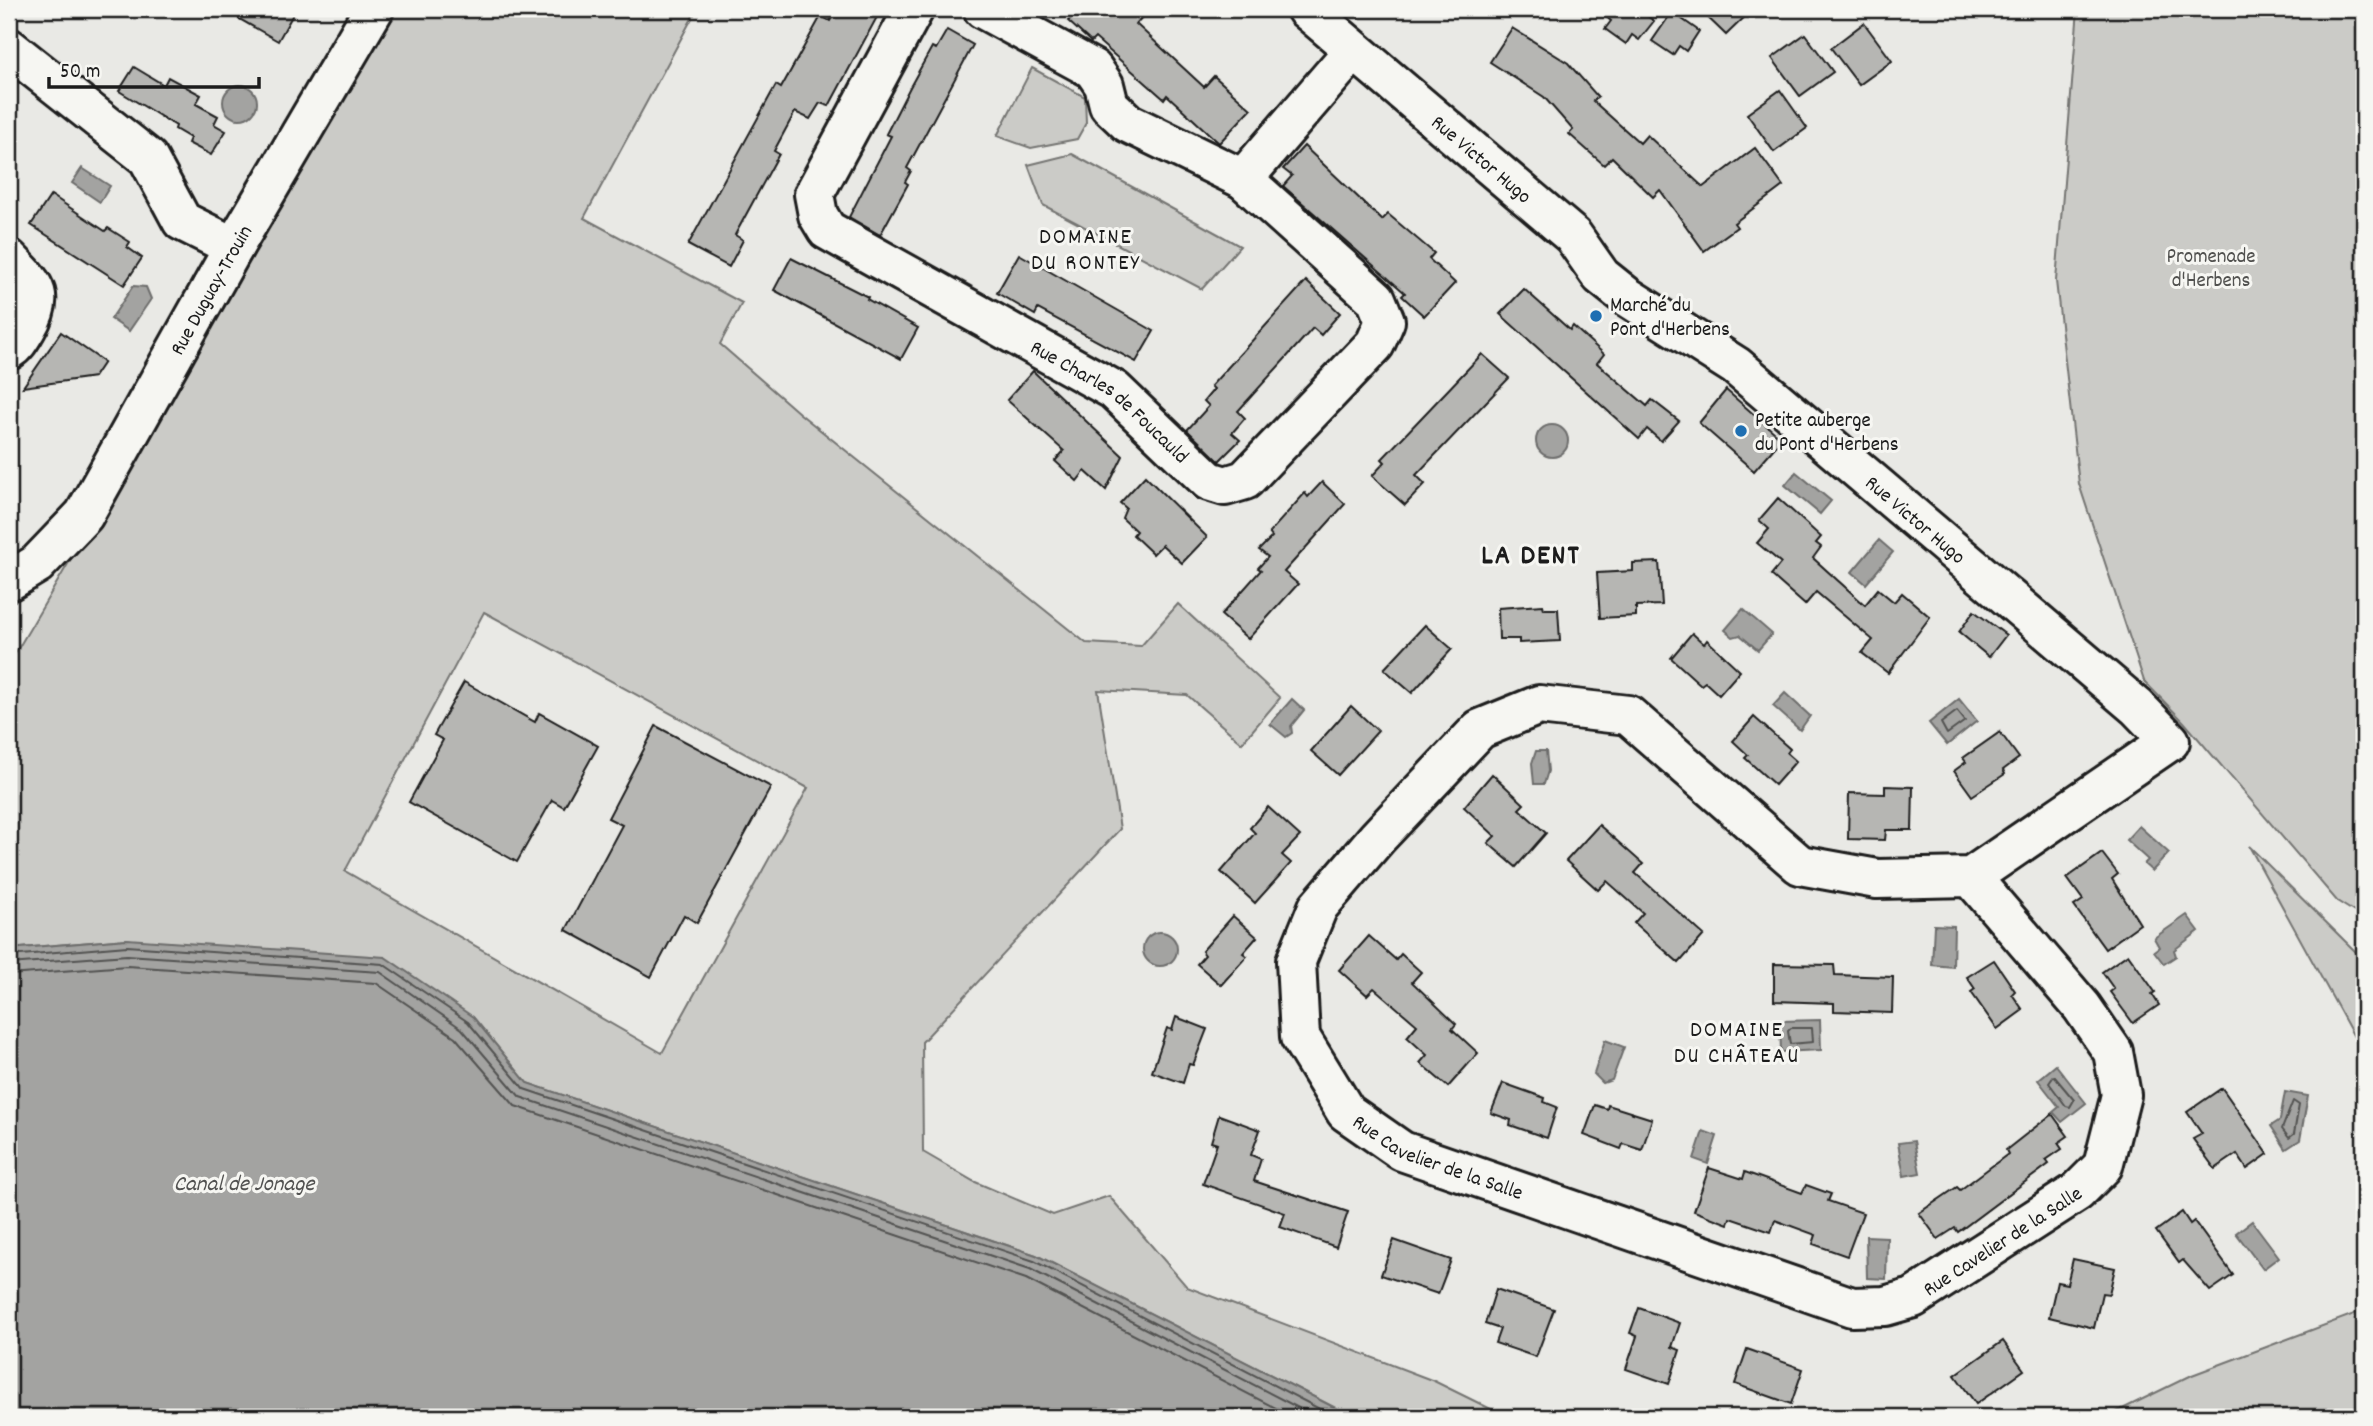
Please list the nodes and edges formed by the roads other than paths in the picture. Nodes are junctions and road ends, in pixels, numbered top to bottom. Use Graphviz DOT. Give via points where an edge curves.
graph roads {
  1 [pos="374,9"];
  2 [pos="914,9"];
  3 [pos="983,9"];
  4 [pos="1306,9"];
  5 [pos="9,48"];
  6 [pos="1353,51"];
  7 [pos="1243,179"];
  8 [pos="234,247"];
  9 [pos="9,259"];
  10 [pos="9,350"];
  11 [pos="23,573"];
  12 [pos="1971,877"];
  1 -- 8 [label="street, Rue Duguay-Trouin"];
  2 -- 7 [label="street, Rue Charles de Foucauld" via="814,194 818,215 827,229 1114,390 1209,481 1225,486 1245,480 1375,344 1385,321 1376,299"];
  3 -- 7 [label="street, Rue Charles de Foucauld" via="1093,69 1104,85 1109,105 1128,123"];
  4 -- 6 [label="street, Rue Victor Hugo"];
  5 -- 8 [label="street" via="148,158 182,221"];
  6 -- 7 [label="street"];
  6 -- 12 [label="street, Rue Victor Hugo" via="1573,236 1601,276 1736,366 2137,707 2170,741"];
  8 -- 11 [label="street, Rue Duguay-Trouin" via="84,515"];
  9 -- 10 [label="street" via="32,283 38,298 35,314"];
  12 -- 12 [label="street, Rue Cavelier de la Salle" via="2029,942 2113,1052 2121,1095 2103,1166 2077,1192 1936,1285 1885,1306 1852,1307 1402,1151 1346,1112 1300,1037 1296,961 1318,907 1480,729 1539,705 1628,715 1800,865 1877,879"];
}
